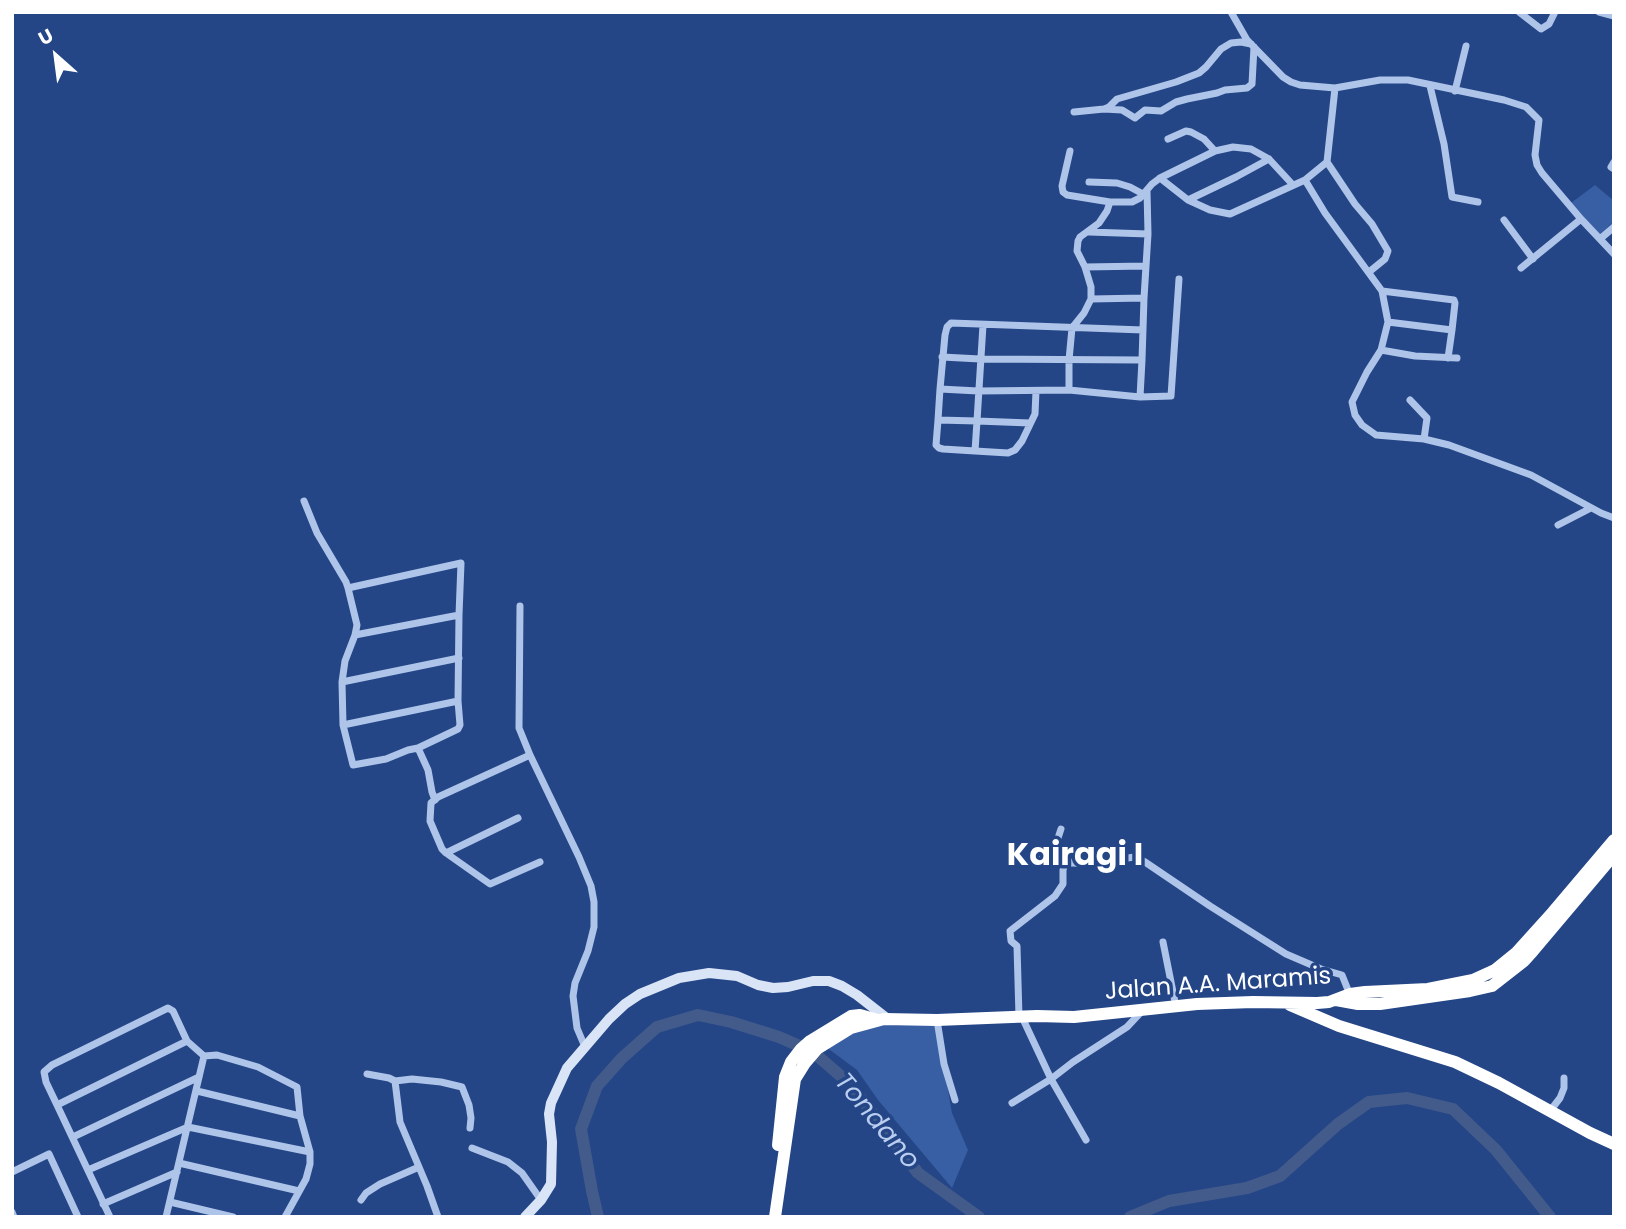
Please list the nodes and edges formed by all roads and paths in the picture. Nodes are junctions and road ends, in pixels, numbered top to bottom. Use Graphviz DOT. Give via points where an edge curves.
graph roads {
  1 [pos="1231,12"];
  2 [pos="1519,12"];
  3 [pos="1555,12"];
  4 [pos="1599,12"];
  5 [pos="1614,16"];
  6 [pos="1253,46"];
  7 [pos="1466,46"];
  8 [pos="1430,86"];
  9 [pos="1335,88"];
  10 [pos="1455,91"];
  11 [pos="1104,109"];
  12 [pos="1074,112"];
  13 [pos="1168,139"];
  14 [pos="1070,151"];
  15 [pos="1215,151"];
  16 [pos="1269,159"];
  17 [pos="1326,162"];
  18 [pos="1614,162"];
  19 [pos="1614,169"];
  20 [pos="1160,178"];
  21 [pos="1305,180"];
  22 [pos="1089,181"];
  23 [pos="1293,186"];
  24 [pos="1145,192"];
  25 [pos="1188,200"];
  26 [pos="1110,202"];
  27 [pos="1479,202"];
  28 [pos="1504,219"];
  29 [pos="1581,219"];
  30 [pos="1614,227"];
  31 [pos="1088,232"];
  32 [pos="1148,234"];
  33 [pos="1600,239"];
  34 [pos="1614,254"];
  35 [pos="1533,259"];
  36 [pos="1146,266"];
  37 [pos="1085,268"];
  38 [pos="1521,268"];
  39 [pos="1369,271"];
  40 [pos="1180,279"];
  41 [pos="1382,291"];
  42 [pos="1144,298"];
  43 [pos="1091,299"];
  44 [pos="1388,322"];
  45 [pos="983,325"];
  46 [pos="1072,328"];
  47 [pos="1143,330"];
  48 [pos="1452,330"];
  49 [pos="1381,350"];
  50 [pos="942,357"];
  51 [pos="980,359"];
  52 [pos="1069,360"];
  53 [pos="1142,360"];
  54 [pos="940,389"];
  55 [pos="1069,390"];
  56 [pos="978,391"];
  57 [pos="1036,391"];
  58 [pos="1140,397"];
  59 [pos="1410,400"];
  60 [pos="938,420"];
  61 [pos="977,421"];
  62 [pos="1030,423"];
  63 [pos="1424,439"];
  64 [pos="975,451"];
  65 [pos="304,501"];
  66 [pos="1591,508"];
  67 [pos="1614,518"];
  68 [pos="1558,525"];
  69 [pos="348,588"];
  70 [pos="520,606"];
  71 [pos="459,615"];
  72 [pos="355,635"];
  73 [pos="459,658"];
  74 [pos="342,682"];
  75 [pos="458,701"];
  76 [pos="344,725"];
  77 [pos="418,748"];
  78 [pos="530,755"];
  79 [pos="435,800"];
  80 [pos="518,818"];
  81 [pos="1061,828"];
  82 [pos="1614,839"];
  83 [pos="446,853"];
  84 [pos="1057,854"];
  85 [pos="1614,855"];
  86 [pos="1041,859"];
  87 [pos="1066,860"];
  88 [pos="540,862"];
  89 [pos="1557,915"];
  90 [pos="1163,942"];
  91 [pos="1347,1000"];
  92 [pos="1287,1003"];
  93 [pos="1176,1007"];
  94 [pos="1142,1011"];
  95 [pos="1020,1017"];
  96 [pos="884,1020"];
  97 [pos="937,1020"];
  98 [pos="1339,1026"];
  99 [pos="187,1041"];
  100 [pos="585,1047"];
  101 [pos="204,1056"];
  102 [pos="795,1067"];
  103 [pos="368,1074"];
  104 [pos="199,1077"];
  105 [pos="1564,1078"];
  106 [pos="1051,1079"];
  107 [pos="395,1082"];
  108 [pos="197,1091"];
  109 [pos="954,1100"];
  110 [pos="1012,1102"];
  111 [pos="57,1105"];
  112 [pos="1550,1111"];
  113 [pos="300,1116"];
  114 [pos="188,1127"];
  115 [pos="470,1128"];
  116 [pos="73,1137"];
  117 [pos="1086,1140"];
  118 [pos="1614,1143"];
  119 [pos="472,1149"];
  120 [pos="310,1152"];
  121 [pos="419,1167"];
  122 [pos="178,1168"];
  123 [pos="88,1170"];
  124 [pos="12,1172"];
  125 [pos="299,1191"];
  126 [pos="361,1200"];
  127 [pos="541,1200"];
  128 [pos="170,1202"];
  129 [pos="103,1204"];
  130 [pos="78,1217"];
  131 [pos="110,1217"];
  132 [pos="166,1217"];
  133 [pos="233,1217"];
  134 [pos="285,1217"];
  135 [pos="438,1217"];
  136 [pos="525,1217"];
  137 [pos="768,1217"];
  138 [pos="775,1217"];
  1 -- 6 [label="street"];
  2 -- 3 [label="street" via="1541,29"];
  4 -- 5 [label="street"];
  6 -- 9 [label="street" via="1291,82"];
  6 -- 11 [label="street" via="1231,43 1199,73 1117,99"];
  6 -- 11 [label="street" via="1252,84 1247,88 1187,99 1161,111 1145,110 1135,118 1122,110"];
  7 -- 10 [label="street"];
  8 -- 9 [label="street" via="1389,79"];
  8 -- 10 [label="street"];
  8 -- 27 [label="street" via="1452,197"];
  9 -- 17 [label="street"];
  10 -- 29 [label="street" via="1531,110 1539,120 1537,165"];
  11 -- 12 [label="street"];
  13 -- 15 [label="street" via="1191,132"];
  14 -- 26 [label="street" via="1064,193"];
  15 -- 16 [label="street" via="1242,147"];
  15 -- 20 [label="street"];
  16 -- 23 [label="street"];
  16 -- 25 [label="street"];
  17 -- 21 [label="street"];
  17 -- 39 [label="street" via="1388,251"];
  18 -- 19 [label="street"];
  20 -- 24 [label="street"];
  20 -- 25 [label="street"];
  21 -- 23 [label="street"];
  21 -- 39 [label="street"];
  22 -- 24 [label="street"];
  23 -- 25 [label="street" via="1230,214"];
  24 -- 26 [label="street" via="1132,202"];
  24 -- 32 [label="street"];
  26 -- 31 [label="street" via="1104,217"];
  28 -- 35 [label="street"];
  29 -- 33 [label="street"];
  29 -- 35 [label="street"];
  30 -- 33 [label="street"];
  31 -- 32 [label="street"];
  31 -- 37 [label="street" via="1077,246"];
  32 -- 36 [label="street"];
  33 -- 34 [label="street"];
  35 -- 38 [label="street"];
  36 -- 37 [label="street"];
  36 -- 42 [label="street"];
  37 -- 43 [label="street"];
  39 -- 41 [label="street"];
  40 -- 58 [label="street" via="1171,396"];
  41 -- 44 [label="street"];
  41 -- 48 [label="street" via="1454,300"];
  42 -- 43 [label="street"];
  42 -- 47 [label="street"];
  43 -- 46 [label="street"];
  44 -- 48 [label="street"];
  44 -- 49 [label="street"];
  45 -- 46 [label="street"];
  45 -- 50 [label="street" via="949,324"];
  45 -- 51 [label="street"];
  46 -- 47 [label="street"];
  46 -- 52 [label="street"];
  47 -- 53 [label="street"];
  48 -- 49 [label="street" via="1452,358"];
  49 -- 63 [label="street" via="1352,402 1355,415 1376,435"];
  50 -- 51 [label="street"];
  50 -- 54 [label="street"];
  51 -- 52 [label="street"];
  51 -- 56 [label="street"];
  52 -- 53 [label="street"];
  52 -- 55 [label="street"];
  53 -- 58 [label="street"];
  54 -- 56 [label="street"];
  54 -- 60 [label="street"];
  55 -- 57 [label="street"];
  55 -- 58 [label="street"];
  56 -- 57 [label="street"];
  56 -- 61 [label="street"];
  57 -- 62 [label="street" via="1036,410"];
  59 -- 63 [label="street" via="1427,418"];
  60 -- 61 [label="street"];
  60 -- 64 [label="street" via="939,449"];
  61 -- 62 [label="street"];
  61 -- 64 [label="street"];
  62 -- 64 [label="street" via="1012,453"];
  63 -- 66 [label="street" via="1531,475"];
  65 -- 69 [label="street"];
  66 -- 67 [label="street"];
  66 -- 68 [label="street"];
  69 -- 71 [label="street" via="461,563"];
  69 -- 72 [label="street"];
  70 -- 78 [label="street" via="519,727"];
  71 -- 72 [label="street"];
  71 -- 73 [label="street"];
  72 -- 74 [label="street"];
  73 -- 74 [label="street"];
  73 -- 75 [label="street"];
  74 -- 76 [label="street"];
  75 -- 76 [label="street"];
  75 -- 77 [label="street" via="458,729"];
  76 -- 77 [label="street" via="353,765"];
  77 -- 79 [label="street"];
  78 -- 79 [label="street"];
  78 -- 100 [label="street" via="591,886 594,927 573,996"];
  79 -- 83 [label="street" via="430,821"];
  80 -- 83 [label="street"];
  81 -- 84 [label="street"];
  82 -- 89 [label="highway"];
  83 -- 88 [label="street" via="491,884"];
  84 -- 86 [label="street"];
  84 -- 87 [label="street"];
  85 -- 89 [label="highway"];
  87 -- 91 [label="street" via="1098,864 1135,858 1145,862 1286,954 1342,975"];
  87 -- 95 [label="street" via="1063,884 1055,896 1010,931 1017,946"];
  89 -- 91 [label="highway, Jalan A.A. Maramis" via="1524,961 1492,986 1391,1003"];
  90 -- 93 [label="street"];
  91 -- 92 [label="highway, Jalan A.A. Maramis"];
  91 -- 98 [label="highway"];
  92 -- 93 [label="highway, Jalan A.A. Maramis"];
  92 -- 98 [label="highway"];
  93 -- 94 [label="highway, Jalan A.A. Maramis"];
  94 -- 95 [label="highway, Jalan A.A. Maramis"];
  94 -- 106 [label="street" via="1127,1027"];
  95 -- 97 [label="highway, Jalan A.A. Maramis"];
  95 -- 106 [label="street"];
  96 -- 97 [label="highway, Jalan A.A. Maramis"];
  96 -- 100 [label="main road" via="842,986 822,981 774,988 709,973 668,981 640,994 609,1019"];
  96 -- 102 [label="highway, Jalan A.A. Maramis" via="839,1028"];
  97 -- 109 [label="street"];
  98 -- 112 [label="highway" via="1455,1062"];
  99 -- 101 [label="street"];
  99 -- 111 [label="street"];
  99 -- 111 [label="street" via="173,1011 165,1009 46,1069 44,1076"];
  100 -- 127 [label="main road" via="567,1068 551,1102 551,1184"];
  101 -- 104 [label="street"];
  101 -- 113 [label="street" via="217,1055 258,1067 296,1087"];
  102 -- 137 [label="highway" via="785,1077"];
  102 -- 138 [label="highway"];
  103 -- 107 [label="street"];
  104 -- 108 [label="street"];
  104 -- 116 [label="street"];
  105 -- 112 [label="street" via="1560,1098"];
  106 -- 110 [label="street"];
  106 -- 117 [label="street"];
  107 -- 115 [label="street" via="412,1079 462,1087"];
  107 -- 121 [label="street" via="400,1122"];
  108 -- 113 [label="street"];
  108 -- 114 [label="street"];
  111 -- 116 [label="street"];
  112 -- 118 [label="highway"];
  113 -- 120 [label="street"];
  114 -- 120 [label="street"];
  114 -- 122 [label="street"];
  114 -- 123 [label="street"];
  116 -- 123 [label="street"];
  119 -- 127 [label="street" via="522,1172"];
  120 -- 125 [label="street"];
  121 -- 126 [label="street" via="380,1184"];
  121 -- 135 [label="street"];
  122 -- 125 [label="street"];
  122 -- 128 [label="street"];
  122 -- 129 [label="street"];
  123 -- 129 [label="street"];
  124 -- 130 [label="street" via="49,1154"];
  125 -- 134 [label="street"];
  127 -- 136 [label="main road"];
  128 -- 132 [label="street"];
  128 -- 133 [label="street"];
  129 -- 131 [label="street"];
}
